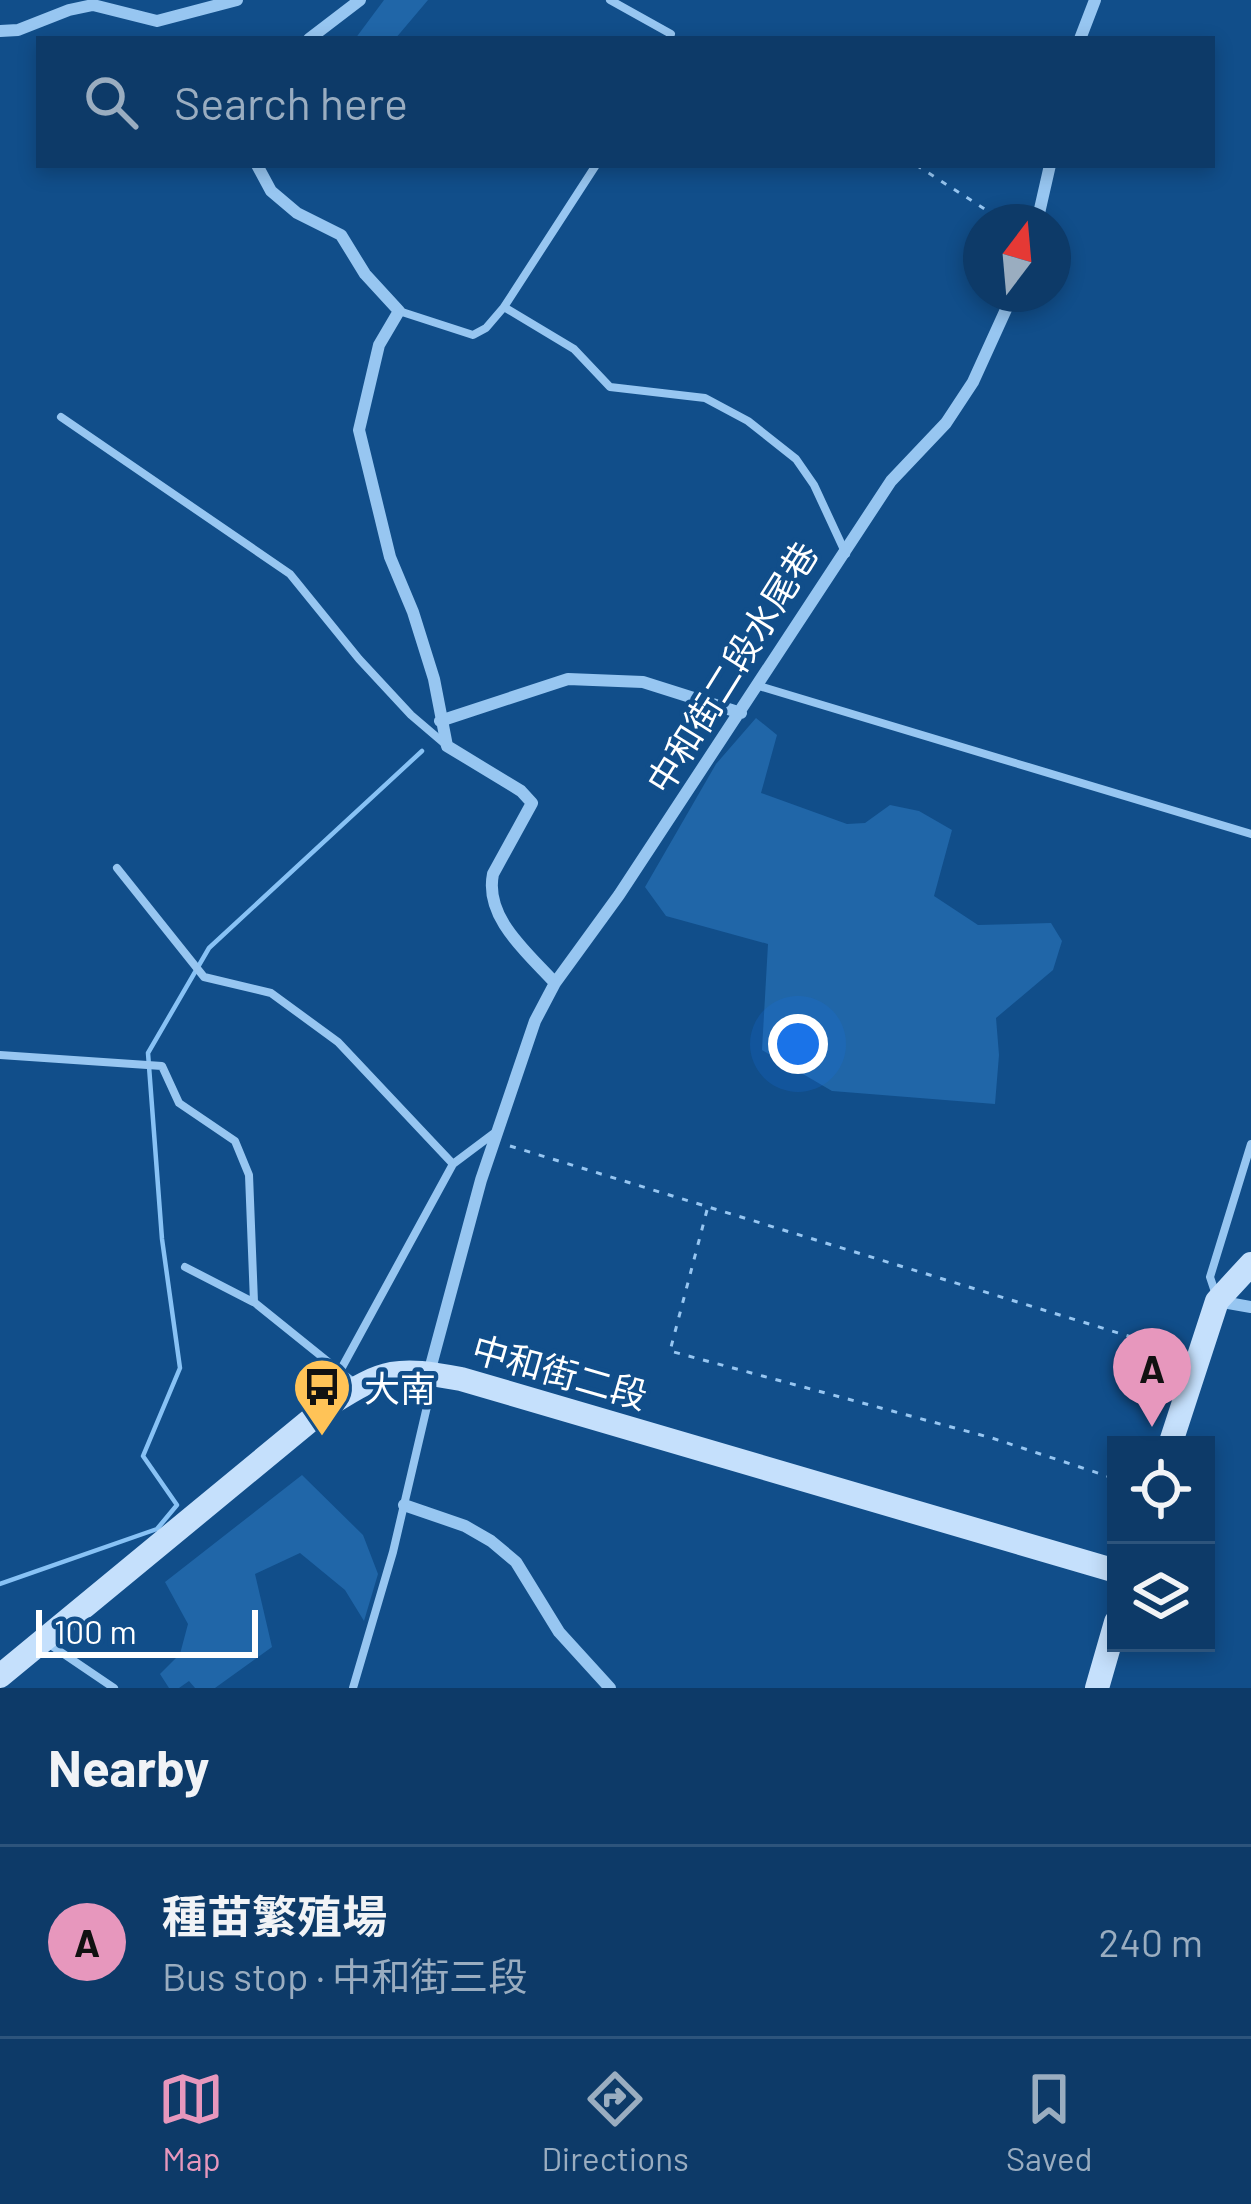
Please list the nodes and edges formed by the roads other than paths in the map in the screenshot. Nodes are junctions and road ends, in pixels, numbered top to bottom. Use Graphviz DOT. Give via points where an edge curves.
graph roads {
  1 [pos="237,0"];
  2 [pos="360,0"];
  3 [pos="610,0"];
  4 [pos="1095,0"];
  5 [pos="67,5"];
  6 [pos="0,31"];
  7 [pos="312,36"];
  8 [pos="670,36"];
  9 [pos="1081,36"];
  10 [pos="259,168"];
  11 [pos="594,168"];
  12 [pos="1049,168"];
  13 [pos="1040,204"];
  14 [pos="504,307"];
  15 [pos="399,311"];
  16 [pos="1005,312"];
  17 [pos="61,417"];
  18 [pos="846,555"];
  19 [pos="759,686"];
  20 [pos="741,712"];
  21 [pos="440,721"];
  22 [pos="447,746"];
  23 [pos="1251,834"];
  24 [pos="117,868"];
  25 [pos="554,983"];
  26 [pos="0,1055"];
  27 [pos="496,1136"];
  28 [pos="1251,1144"];
  29 [pos="453,1164"];
  30 [pos="1251,1264"];
  31 [pos="184,1267"];
  32 [pos="1217,1300"];
  33 [pos="254,1302"];
  34 [pos="1251,1307"];
  35 [pos="429,1373"];
  36 [pos="349,1379"];
  37 [pos="1172,1436"];
  38 [pos="404,1505"];
  39 [pos="1107,1568"];
  40 [pos="43,1640"];
  41 [pos="1107,1652"];
  42 [pos="0,1676"];
  43 [pos="114,1688"];
  44 [pos="353,1688"];
  45 [pos="610,1688"];
  46 [pos="1096,1688"];
  1 -- 5 [label="street" via="157,20"];
  2 -- 7 [label="street"];
  3 -- 8 [label="lane"];
  4 -- 9 [label="street"];
  5 -- 6 [label="street"];
  10 -- 15 [label="street" via="297,213 341,235"];
  11 -- 14 [label="lane"];
  12 -- 13 [label="street"];
  14 -- 15 [label="lane" via="473,335"];
  14 -- 18 [label="lane, 中和街二段水尾巷" via="574,349 610,387 704,398 748,421 796,459"];
  15 -- 21 [label="street" via="379,345 358,430"];
  16 -- 18 [label="street" via="973,382 891,481"];
  17 -- 22 [label="lane" via="290,574 411,716"];
  18 -- 19 [label="street, 中和街二段水尾巷"];
  19 -- 20 [label="street, 中和街二段水尾巷"];
  19 -- 23 [label="lane"];
  20 -- 21 [label="street" via="643,682 568,679"];
  20 -- 25 [label="street, 中和街二段水尾巷"];
  21 -- 22 [label="street"];
  22 -- 25 [label="street" via="532,803 490,886 500,920"];
  24 -- 29 [label="lane" via="204,977 271,993 338,1042"];
  25 -- 27 [label="street, 中和街二段水尾巷"];
  26 -- 33 [label="lane" via="162,1066 179,1103 235,1141 249,1175"];
  27 -- 29 [label="lane"];
  27 -- 35 [label="street, 中和街二段水尾巷"];
  28 -- 32 [label="lane" via="1210,1277"];
  29 -- 36 [label="lane"];
  30 -- 32 [label="main road"];
  31 -- 33 [label="lane"];
  32 -- 34 [label="street"];
  32 -- 37 [label="main road"];
  33 -- 36 [label="lane"];
  35 -- 36 [label="main road, 中和街二段"];
  35 -- 38 [label="lane"];
  35 -- 39 [label="main road, 中和街二段"];
  36 -- 40 [label="main road, 中和街二段" via="312,1419"];
  38 -- 44 [label="lane"];
  38 -- 45 [label="street" via="465,1526 504,1551 559,1632"];
  40 -- 42 [label="main road, 中和街二段"];
  40 -- 43 [label="lane"];
  41 -- 46 [label="main road"];
}
